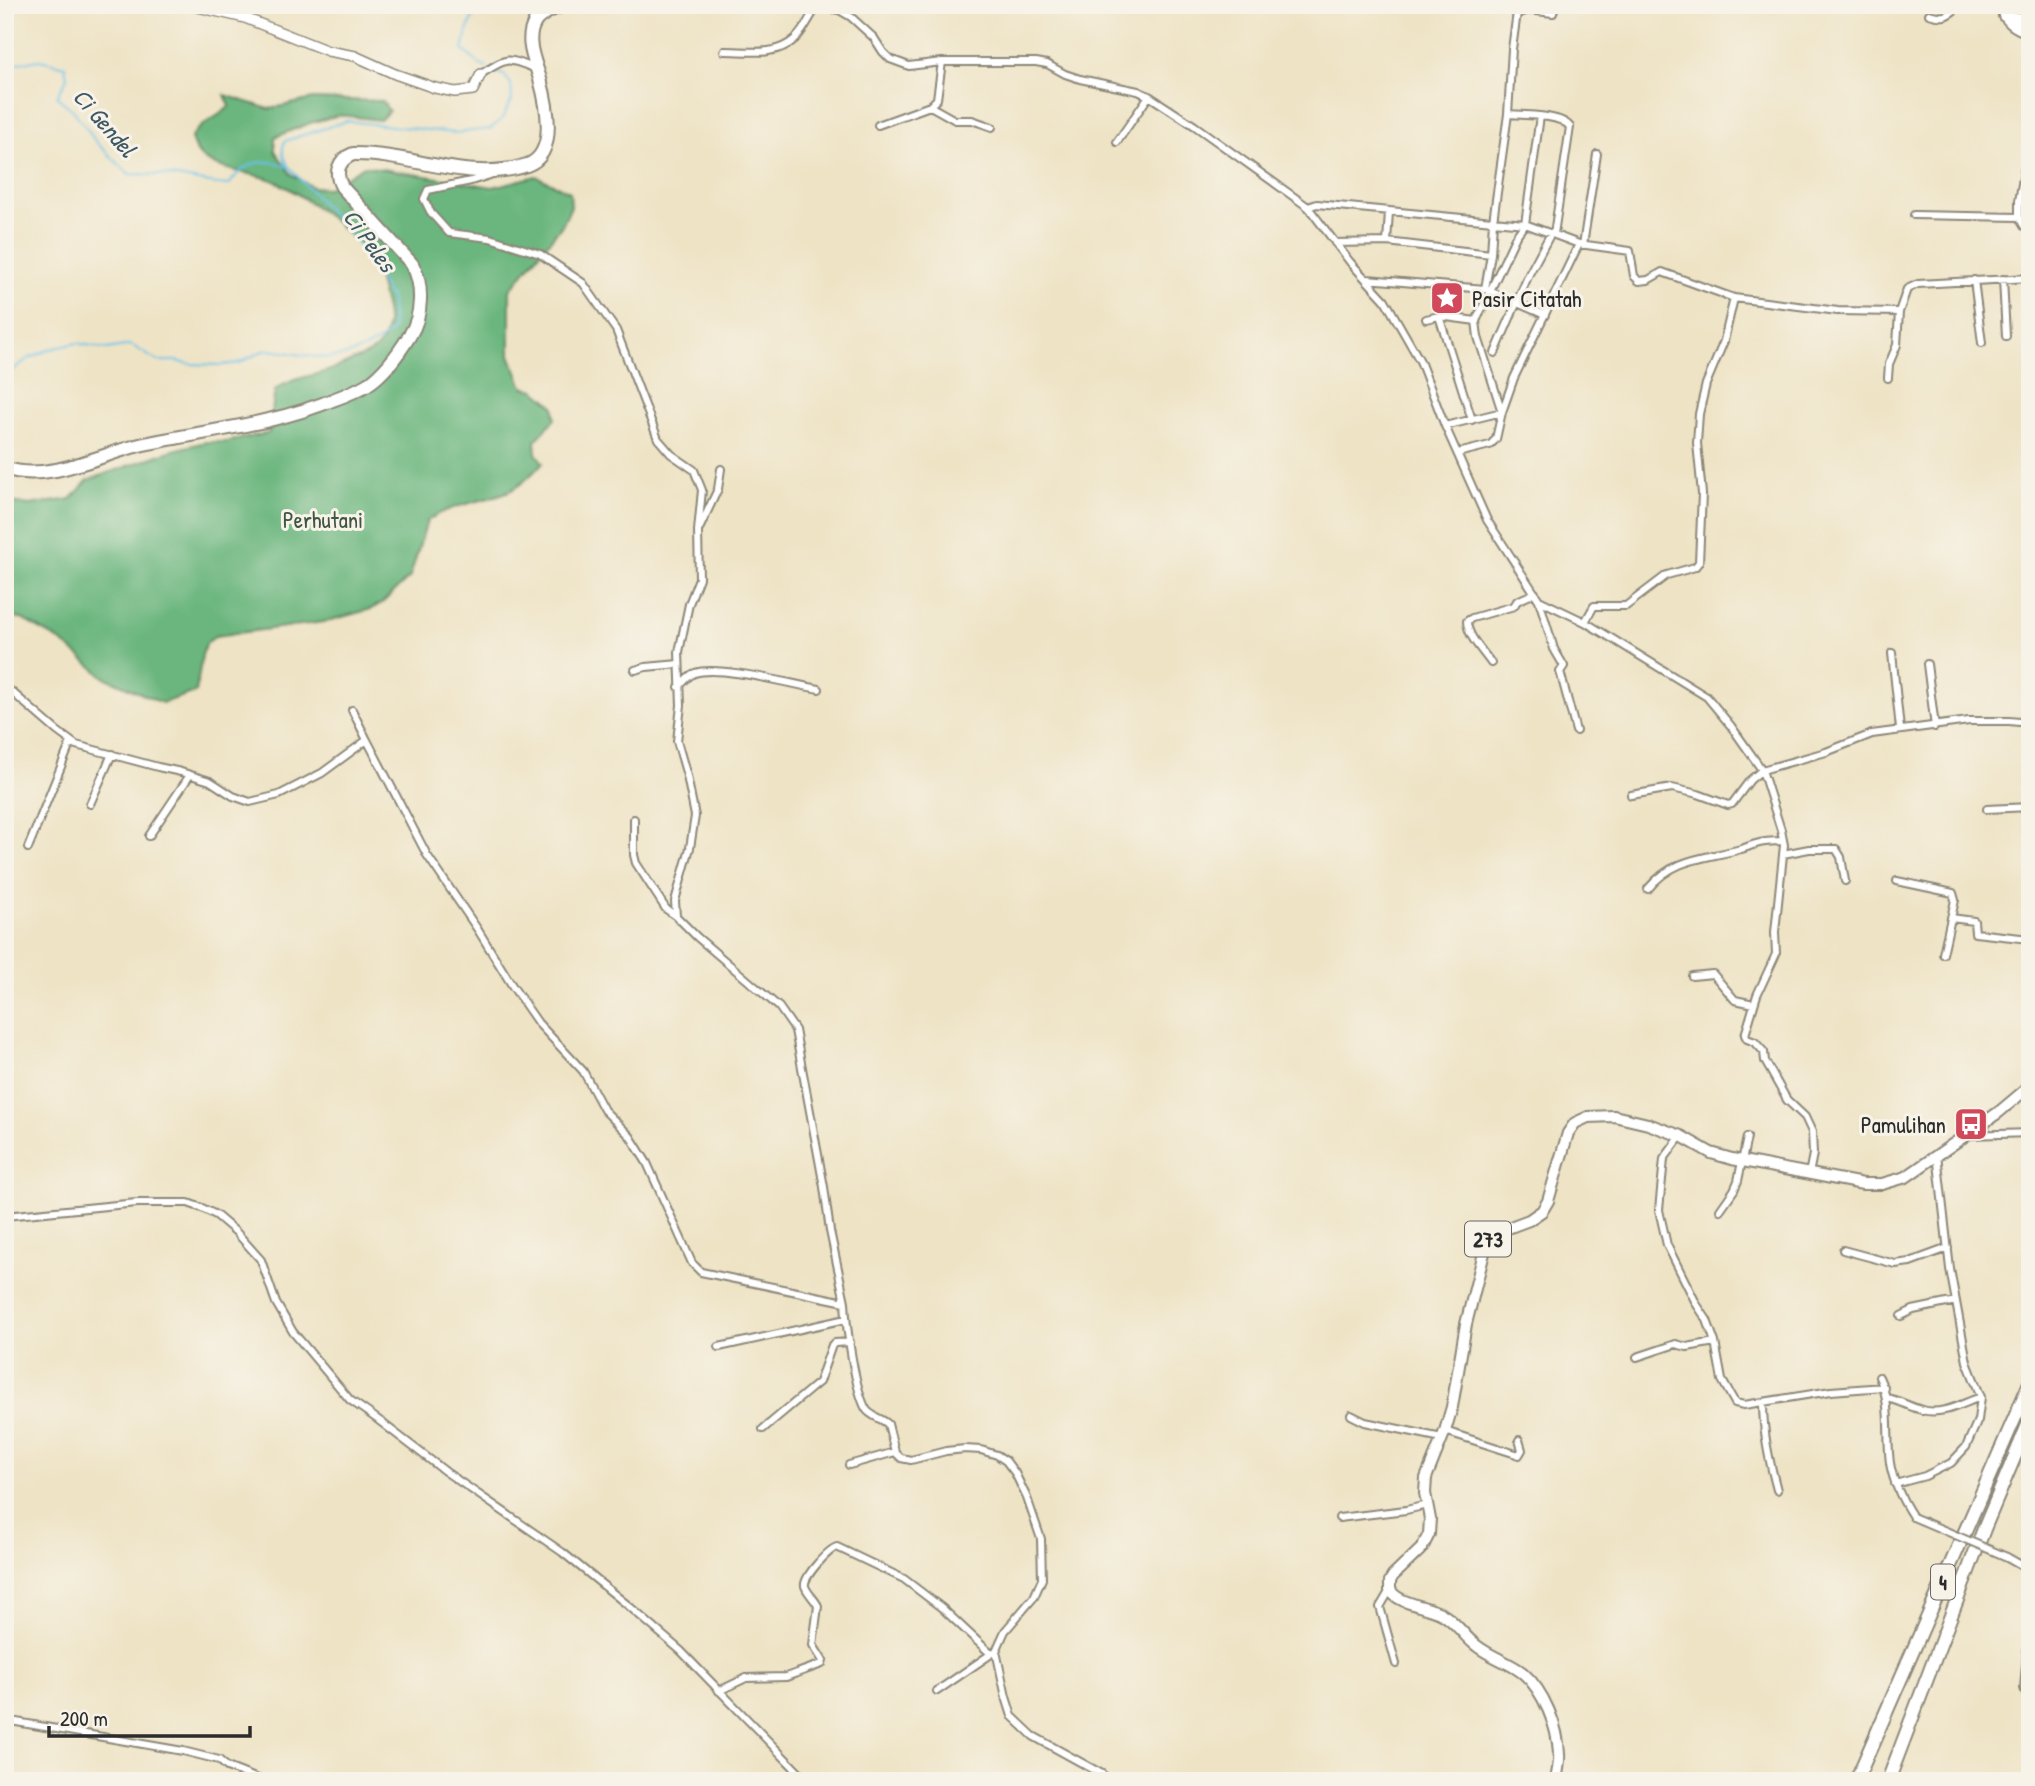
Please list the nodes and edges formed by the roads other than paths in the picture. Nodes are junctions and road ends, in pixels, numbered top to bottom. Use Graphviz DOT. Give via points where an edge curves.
graph roads {
  1 [pos="189,5"];
  2 [pos="562,5"];
  3 [pos="759,5"];
  4 [pos="1518,5"];
  5 [pos="1555,5"];
  6 [pos="817,6"];
  7 [pos="2002,10"];
  8 [pos="1517,14"];
  9 [pos="1929,14"];
  10 [pos="2030,20"];
  11 [pos="2030,33"];
  12 [pos="724,51"];
  13 [pos="942,62"];
  14 [pos="537,70"];
  15 [pos="481,74"];
  16 [pos="1149,96"];
  17 [pos="930,106"];
  18 [pos="1508,114"];
  19 [pos="1539,116"];
  20 [pos="878,125"];
  21 [pos="992,127"];
  22 [pos="2030,138"];
  23 [pos="1117,142"];
  24 [pos="1597,154"];
  25 [pos="498,170"];
  26 [pos="1308,208"];
  27 [pos="1389,212"];
  28 [pos="1914,215"];
  29 [pos="2019,217"];
  30 [pos="1493,221"];
  31 [pos="1525,224"];
  32 [pos="2030,227"];
  33 [pos="1552,234"];
  34 [pos="1387,242"];
  35 [pos="1335,243"];
  36 [pos="1581,245"];
  37 [pos="1491,254"];
  38 [pos="2030,278"];
  39 [pos="1367,279"];
  40 [pos="2003,279"];
  41 [pos="1974,280"];
  42 [pos="1488,290"];
  43 [pos="1734,298"];
  44 [pos="1516,302"];
  45 [pos="1899,312"];
  46 [pos="1545,315"];
  47 [pos="1440,317"];
  48 [pos="1426,319"];
  49 [pos="1476,321"];
  50 [pos="2006,336"];
  51 [pos="1982,343"];
  52 [pos="1495,353"];
  53 [pos="1888,378"];
  54 [pos="1502,412"];
  55 [pos="1472,420"];
  56 [pos="1445,426"];
  57 [pos="1458,453"];
  58 [pos="5,468"];
  59 [pos="721,469"];
  60 [pos="698,531"];
  61 [pos="1537,597"];
  62 [pos="1585,622"];
  63 [pos="1892,653"];
  64 [pos="1492,663"];
  65 [pos="679,664"];
  66 [pos="1927,664"];
  67 [pos="635,670"];
  68 [pos="5,686"];
  69 [pos="679,687"];
  70 [pos="819,689"];
  71 [pos="352,710"];
  72 [pos="2030,723"];
  73 [pos="1935,727"];
  74 [pos="1900,729"];
  75 [pos="1576,731"];
  76 [pos="367,740"];
  77 [pos="71,742"];
  78 [pos="112,754"];
  79 [pos="1762,770"];
  80 [pos="190,775"];
  81 [pos="1631,795"];
  82 [pos="90,804"];
  83 [pos="2030,807"];
  84 [pos="1987,809"];
  85 [pos="634,820"];
  86 [pos="149,836"];
  87 [pos="1783,841"];
  88 [pos="28,848"];
  89 [pos="1783,854"];
  90 [pos="1845,881"];
  91 [pos="1897,881"];
  92 [pos="1648,889"];
  93 [pos="676,916"];
  94 [pos="1951,918"];
  95 [pos="2030,939"];
  96 [pos="1943,954"];
  97 [pos="1692,976"];
  98 [pos="1754,1004"];
  99 [pos="2030,1086"];
  100 [pos="2030,1133"];
  101 [pos="1966,1135"];
  102 [pos="1681,1136"];
  103 [pos="1747,1137"];
  104 [pos="1937,1154"];
  105 [pos="1742,1161"];
  106 [pos="1809,1174"];
  107 [pos="1720,1210"];
  108 [pos="5,1216"];
  109 [pos="1948,1248"];
  110 [pos="1843,1250"];
  111 [pos="1956,1301"];
  112 [pos="845,1302"];
  113 [pos="1901,1316"];
  114 [pos="846,1320"];
  115 [pos="850,1342"];
  116 [pos="1715,1342"];
  117 [pos="719,1347"];
  118 [pos="1637,1357"];
  119 [pos="1879,1377"];
  120 [pos="2030,1383"];
  121 [pos="1884,1387"];
  122 [pos="1980,1397"];
  123 [pos="1886,1398"];
  124 [pos="1763,1402"];
  125 [pos="1351,1415"];
  126 [pos="2030,1420"];
  127 [pos="763,1429"];
  128 [pos="1443,1435"];
  129 [pos="1519,1440"];
  130 [pos="895,1452"];
  131 [pos="849,1465"];
  132 [pos="1895,1484"];
  133 [pos="1777,1490"];
  134 [pos="1427,1505"];
  135 [pos="1339,1518"];
  136 [pos="2030,1574"];
  137 [pos="1390,1590"];
  138 [pos="2030,1619"];
  139 [pos="994,1653"];
  140 [pos="1396,1664"];
  141 [pos="719,1691"];
  142 [pos="937,1691"];
  143 [pos="2030,1706"];
  144 [pos="5,1720"];
  145 [pos="263,1781"];
  146 [pos="807,1781"];
  147 [pos="1109,1781"];
  148 [pos="1556,1781"];
  149 [pos="1856,1781"];
  150 [pos="1888,1781"];
  1 -- 15 [label="street" via="246,18 444,91 473,90"];
  2 -- 14 [label="highway" via="540,17 533,29 531,50"];
  3 -- 6 [label="street"];
  4 -- 8 [label="street"];
  5 -- 8 [label="street" via="1553,13 1528,10"];
  6 -- 12 [label="street" via="796,38 780,50"];
  6 -- 13 [label="street" via="852,18 894,62 909,66"];
  7 -- 9 [label="street" via="1960,6 1947,17"];
  7 -- 10 [label="main road"];
  7 -- 11 [label="main road" via="2014,27"];
  8 -- 18 [label="street"];
  13 -- 16 [label="street" via="1036,62 1080,79"];
  13 -- 17 [label="street" via="937,99"];
  14 -- 15 [label="street" via="505,60"];
  14 -- 25 [label="highway" via="547,128 545,150 537,161"];
  16 -- 23 [label="street"];
  16 -- 26 [label="street"];
  17 -- 20 [label="street"];
  17 -- 21 [label="street" via="955,120"];
  18 -- 19 [label="street"];
  18 -- 30 [label="street"];
  19 -- 31 [label="street"];
  19 -- 33 [label="street" via="1565,121 1570,127"];
  22 -- 29 [label="street"];
  24 -- 36 [label="street"];
  25 -- 58 [label="highway" via="459,169 353,153 340,164 342,187 412,264 419,286 416,326 368,384 307,411 144,444 50,472"];
  25 -- 60 [label="street" via="428,190 424,199 449,233 490,238 540,254 583,283 616,330 658,439 694,470 702,494"];
  26 -- 27 [label="street" via="1317,204"];
  26 -- 35 [label="street"];
  27 -- 30 [label="street"];
  27 -- 34 [label="street"];
  28 -- 29 [label="street"];
  29 -- 32 [label="street"];
  30 -- 31 [label="street"];
  30 -- 37 [label="street"];
  31 -- 33 [label="street"];
  31 -- 42 [label="street"];
  33 -- 36 [label="street"];
  33 -- 44 [label="street"];
  34 -- 35 [label="street"];
  34 -- 37 [label="street"];
  35 -- 39 [label="street"];
  36 -- 43 [label="street" via="1630,251 1633,274 1639,281 1662,272"];
  36 -- 46 [label="street"];
  37 -- 42 [label="street"];
  38 -- 40 [label="street"];
  39 -- 42 [label="street"];
  39 -- 56 [label="street" via="1385,300 1420,361"];
  40 -- 41 [label="street"];
  40 -- 50 [label="street"];
  41 -- 45 [label="street" via="1912,286"];
  41 -- 51 [label="street"];
  42 -- 44 [label="street"];
  42 -- 49 [label="street"];
  43 -- 45 [label="street" via="1838,311"];
  43 -- 62 [label="street" via="1699,414 1699,562 1667,575 1626,606 1594,606"];
  44 -- 46 [label="street"];
  44 -- 52 [label="street"];
  45 -- 53 [label="street"];
  46 -- 54 [label="street"];
  47 -- 48 [label="street"];
  47 -- 49 [label="street"];
  47 -- 55 [label="street"];
  49 -- 54 [label="street"];
  54 -- 55 [label="street"];
  54 -- 57 [label="street" via="1493,443"];
  55 -- 56 [label="street"];
  56 -- 57 [label="street"];
  57 -- 61 [label="street" via="1488,520"];
  59 -- 60 [label="street" via="718,489"];
  60 -- 65 [label="street" via="699,578 689,604"];
  61 -- 62 [label="street"];
  61 -- 64 [label="street" via="1467,621"];
  61 -- 75 [label="street" via="1564,666 1560,672"];
  62 -- 79 [label="street" via="1707,697"];
  63 -- 74 [label="street"];
  65 -- 67 [label="street"];
  65 -- 69 [label="street"];
  66 -- 73 [label="street"];
  68 -- 77 [label="street"];
  69 -- 70 [label="street" via="693,673 729,672"];
  69 -- 93 [label="street" via="677,741 695,816 675,901"];
  71 -- 76 [label="street"];
  72 -- 73 [label="street" via="1969,721"];
  73 -- 74 [label="street"];
  74 -- 79 [label="street"];
  76 -- 80 [label="street" via="322,773 279,795 250,802"];
  76 -- 112 [label="street" via="427,855 513,988 583,1071 606,1113 630,1136 647,1163 696,1268"];
  77 -- 78 [label="street"];
  77 -- 88 [label="street"];
  78 -- 80 [label="street"];
  78 -- 82 [label="street"];
  79 -- 81 [label="street" via="1728,805 1672,788"];
  79 -- 87 [label="street"];
  80 -- 86 [label="street"];
  83 -- 84 [label="street"];
  85 -- 93 [label="street" via="636,863 666,909"];
  87 -- 89 [label="street"];
  87 -- 92 [label="street" via="1689,860 1673,866"];
  89 -- 90 [label="street" via="1836,849"];
  89 -- 98 [label="street" via="1776,954"];
  91 -- 94 [label="street" via="1953,893"];
  93 -- 112 [label="street" via="779,1007 795,1030"];
  94 -- 95 [label="street" via="1974,921 1975,933"];
  94 -- 96 [label="street"];
  97 -- 98 [label="street" via="1713,974 1732,997"];
  98 -- 106 [label="street" via="1745,1035 1764,1052 1787,1100 1805,1117 1812,1132"];
  99 -- 101 [label="main road, 273"];
  100 -- 101 [label="street"];
  101 -- 104 [label="main road, 273"];
  102 -- 105 [label="main road, 273" via="1710,1153"];
  102 -- 116 [label="street" via="1664,1159 1659,1210 1667,1245"];
  102 -- 128 [label="main road, 273" via="1614,1116 1588,1117 1572,1127 1542,1211 1487,1241"];
  103 -- 105 [label="street"];
  104 -- 106 [label="main road, 273" via="1906,1177 1882,1184"];
  104 -- 109 [label="street"];
  105 -- 106 [label="main road, 273"];
  105 -- 107 [label="street" via="1734,1190"];
  108 -- 141 [label="street" via="137,1203 188,1203 216,1215 261,1260 276,1303 293,1332 350,1401 562,1552 681,1651"];
  109 -- 110 [label="street" via="1895,1264"];
  109 -- 111 [label="street"];
  111 -- 113 [label="street"];
  111 -- 122 [label="street" via="1967,1362"];
  112 -- 114 [label="street"];
  114 -- 115 [label="street"];
  114 -- 117 [label="street"];
  115 -- 127 [label="street" via="832,1345 819,1382"];
  115 -- 130 [label="street" via="860,1395 867,1411 888,1424"];
  116 -- 118 [label="street" via="1687,1347 1674,1344"];
  116 -- 124 [label="street" via="1722,1380 1732,1400 1744,1405"];
  119 -- 121 [label="street"];
  120 -- 149 [label="highway, 4"];
  121 -- 123 [label="street"];
  121 -- 124 [label="street"];
  122 -- 123 [label="street" via="1938,1412"];
  122 -- 132 [label="street" via="1978,1420 1966,1447 1951,1464"];
  123 -- 132 [label="street"];
  124 -- 133 [label="street" via="1766,1452"];
  125 -- 128 [label="street" via="1364,1422"];
  126 -- 150 [label="highway, 4"];
  128 -- 129 [label="street" via="1519,1455"];
  128 -- 134 [label="main road, 273" via="1426,1478"];
  130 -- 131 [label="street"];
  130 -- 139 [label="street" via="911,1460 946,1451 982,1450 1006,1461 1015,1473 1041,1539 1042,1579"];
  132 -- 136 [label="street, bridge" via="1913,1517 2007,1557"];
  134 -- 135 [label="street"];
  134 -- 137 [label="main road, 273" via="1427,1540 1393,1576"];
  137 -- 140 [label="street" via="1380,1607"];
  137 -- 148 [label="main road" via="1396,1598 1444,1615 1478,1647 1520,1671 1536,1687 1556,1733 1560,1757"];
  138 -- 143 [label="street" via="2024,1688"];
  139 -- 141 [label="street" via="904,1579 837,1547 805,1583 818,1606 813,1645 822,1664 786,1676 746,1678"];
  139 -- 142 [label="street"];
  139 -- 147 [label="street" via="1017,1722"];
  141 -- 146 [label="street"];
  144 -- 145 [label="street" via="183,1751 219,1760 227,1768"];
}
